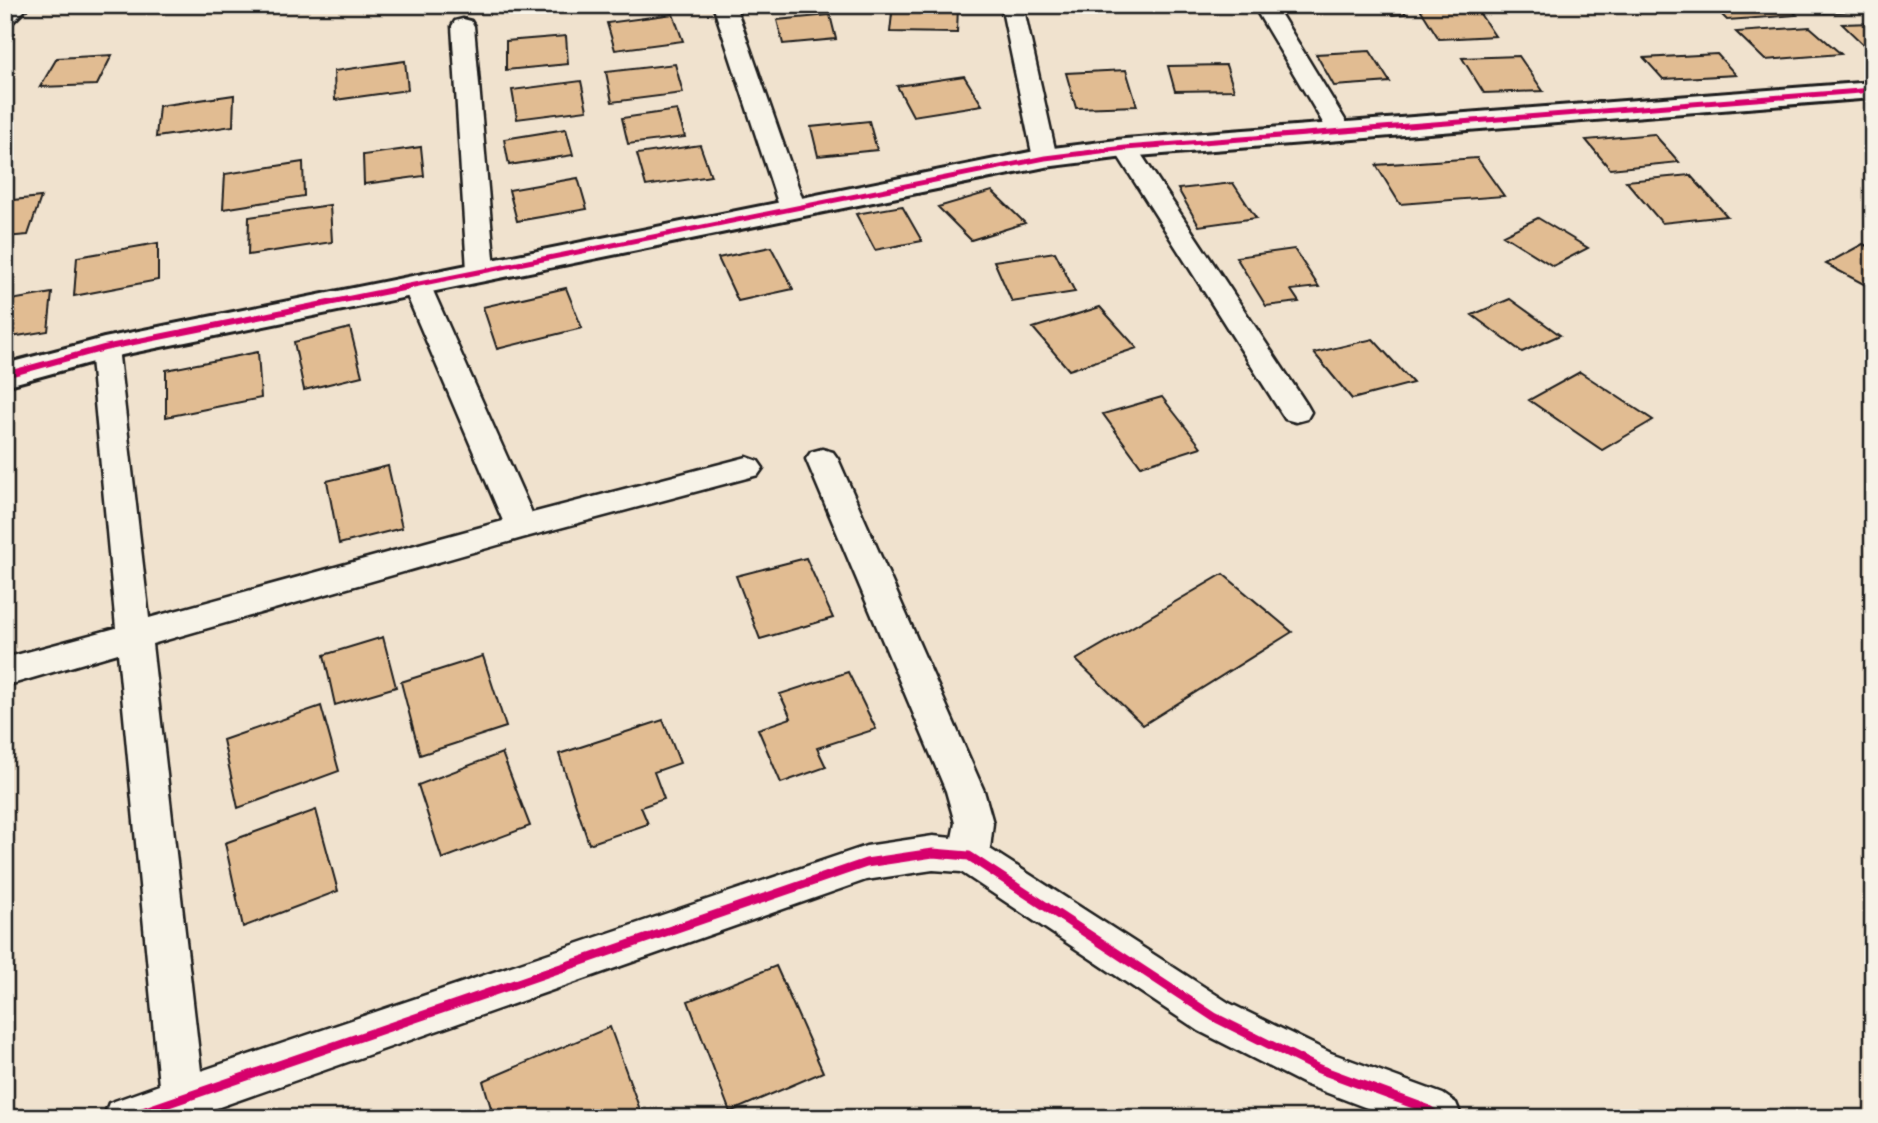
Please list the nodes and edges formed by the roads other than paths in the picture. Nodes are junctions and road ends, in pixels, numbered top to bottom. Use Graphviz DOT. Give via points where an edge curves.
graph roads {
  1 [pos="19,5"];
  2 [pos="724,5"];
  3 [pos="1012,5"];
  4 [pos="1264,5"];
  5 [pos="5,17"];
  6 [pos="463,26"];
  7 [pos="1873,90"];
  8 [pos="1340,132"];
  9 [pos="1125,148"];
  10 [pos="1045,158"];
  11 [pos="793,209"];
  12 [pos="481,270"];
  13 [pos="416,284"];
  14 [pos="104,348"];
  15 [pos="5,375"];
  16 [pos="1296,412"];
  17 [pos="822,459"];
  18 [pos="747,468"];
  19 [pos="522,527"];
  20 [pos="132,636"];
  21 [pos="5,672"];
  22 [pos="969,856"];
  23 [pos="182,1096"];
  24 [pos="125,1118"];
  25 [pos="1440,1118"];
  1 -- 5 [label="street"];
  2 -- 11 [label="street"];
  3 -- 10 [label="street"];
  4 -- 8 [label="street"];
  6 -- 12 [label="street"];
  7 -- 8 [label="street"];
  8 -- 9 [label="street"];
  9 -- 10 [label="street"];
  9 -- 16 [label="street"];
  10 -- 11 [label="street"];
  11 -- 12 [label="street"];
  12 -- 13 [label="street"];
  13 -- 14 [label="street"];
  13 -- 19 [label="street"];
  14 -- 15 [label="street"];
  14 -- 20 [label="street"];
  17 -- 22 [label="street" via="965,790 974,823"];
  18 -- 19 [label="street"];
  19 -- 20 [label="street"];
  20 -- 21 [label="street"];
  20 -- 23 [label="street"];
  22 -- 23 [label="street" via="933,853 866,863"];
  22 -- 25 [label="street" via="1214,1017 1319,1069"];
  23 -- 24 [label="street"];
}
